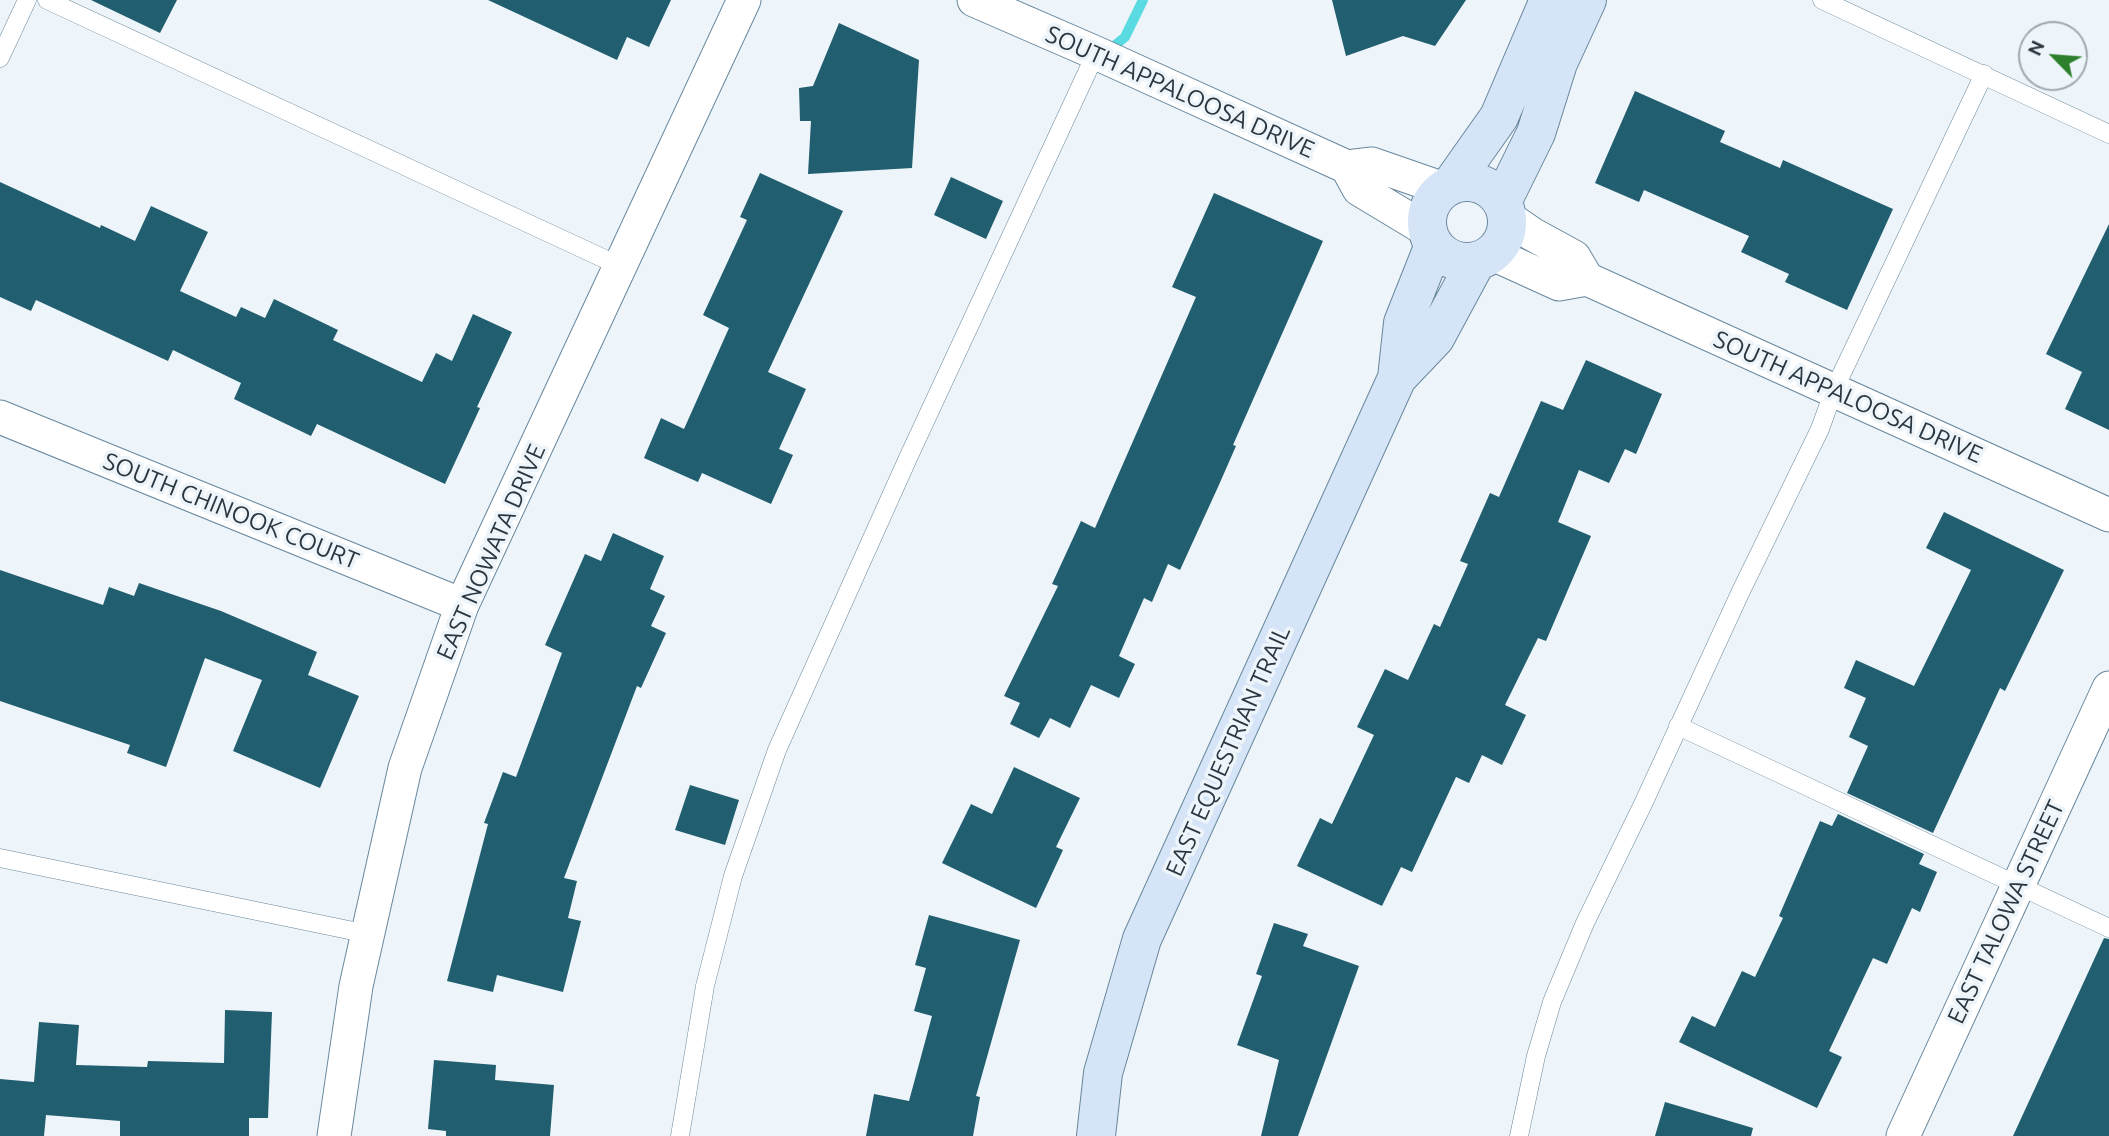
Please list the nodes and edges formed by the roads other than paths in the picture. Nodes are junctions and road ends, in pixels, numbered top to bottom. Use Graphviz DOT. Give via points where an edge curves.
graph roads {
  1 [pos="27,0"];
  2 [pos="47,0"];
  3 [pos="744,0"];
  4 [pos="974,0"];
  5 [pos="1549,0"];
  6 [pos="1587,0"];
  7 [pos="1822,0"];
  8 [pos="1096,53"];
  9 [pos="0,58"];
  10 [pos="1984,74"];
  11 [pos="2109,134"];
  12 [pos="1347,167"];
  13 [pos="1447,187"];
  14 [pos="1505,209"];
  15 [pos="1430,237"];
  16 [pos="1485,258"];
  17 [pos="622,267"];
  18 [pos="1587,279"];
  19 [pos="1397,378"];
  20 [pos="1834,390"];
  21 [pos="0,417"];
  22 [pos="2109,514"];
  23 [pos="462,605"];
  24 [pos="2109,688"];
  25 [pos="1678,726"];
  26 [pos="0,858"];
  27 [pos="2018,885"];
  28 [pos="2109,928"];
  29 [pos="368,934"];
  30 [pos="334,1136"];
  31 [pos="680,1136"];
  32 [pos="1096,1136"];
  33 [pos="1519,1136"];
  34 [pos="1903,1136"];
  1 -- 9 [label="lane"];
  2 -- 17 [label="lane"];
  3 -- 17 [label="street, EAST NOWATA DRIVE"];
  4 -- 8 [label="street, SOUTH APPALOOSA DRIVE"];
  5 -- 13 [label="street" via="1499,117"];
  6 -- 14 [label="street" via="1558,62"];
  7 -- 10 [label="lane"];
  8 -- 12 [label="street, SOUTH APPALOOSA DRIVE"];
  8 -- 31 [label="lane" via="777,750 733,876 705,986"];
  10 -- 11 [label="lane"];
  10 -- 20 [label="lane"];
  12 -- 13 [label="street, SOUTH APPALOOSA DRIVE" via="1372,164"];
  12 -- 15 [label="street, SOUTH APPALOOSA DRIVE" via="1359,189"];
  13 -- 14 [label="street" via="1474,182 1485,186 1495,192"];
  13 -- 15 [label="street" via="1430,207"];
  14 -- 16 [label="street" via="1507,231 1502,243"];
  14 -- 18 [label="street, SOUTH APPALOOSA DRIVE" via="1532,234 1574,257"];
  15 -- 16 [label="street" via="1452,260 1464,263"];
  15 -- 19 [label="street, EAST EQUESTRIAN TRAIL" via="1404,323"];
  16 -- 18 [label="street, SOUTH APPALOOSA DRIVE" via="1559,284"];
  16 -- 19 [label="street, EAST EQUESTRIAN TRAIL" via="1435,338"];
  17 -- 23 [label="street, EAST NOWATA DRIVE"];
  18 -- 20 [label="street, SOUTH APPALOOSA DRIVE"];
  19 -- 32 [label="street, EAST EQUESTRIAN TRAIL" via="1142,940 1103,1073"];
  20 -- 22 [label="street, SOUTH APPALOOSA DRIVE"];
  20 -- 25 [label="lane" via="1820,429"];
  21 -- 23 [label="street, SOUTH CHINOOK COURT"];
  23 -- 29 [label="street, EAST NOWATA DRIVE" via="405,768"];
  24 -- 27 [label="street, EAST TALOWA STREET"];
  25 -- 27 [label="lane"];
  25 -- 33 [label="lane" via="1552,1002"];
  26 -- 29 [label="lane"];
  27 -- 28 [label="lane"];
  27 -- 34 [label="street, EAST TALOWA STREET"];
  29 -- 30 [label="street, EAST NOWATA DRIVE"];
}
